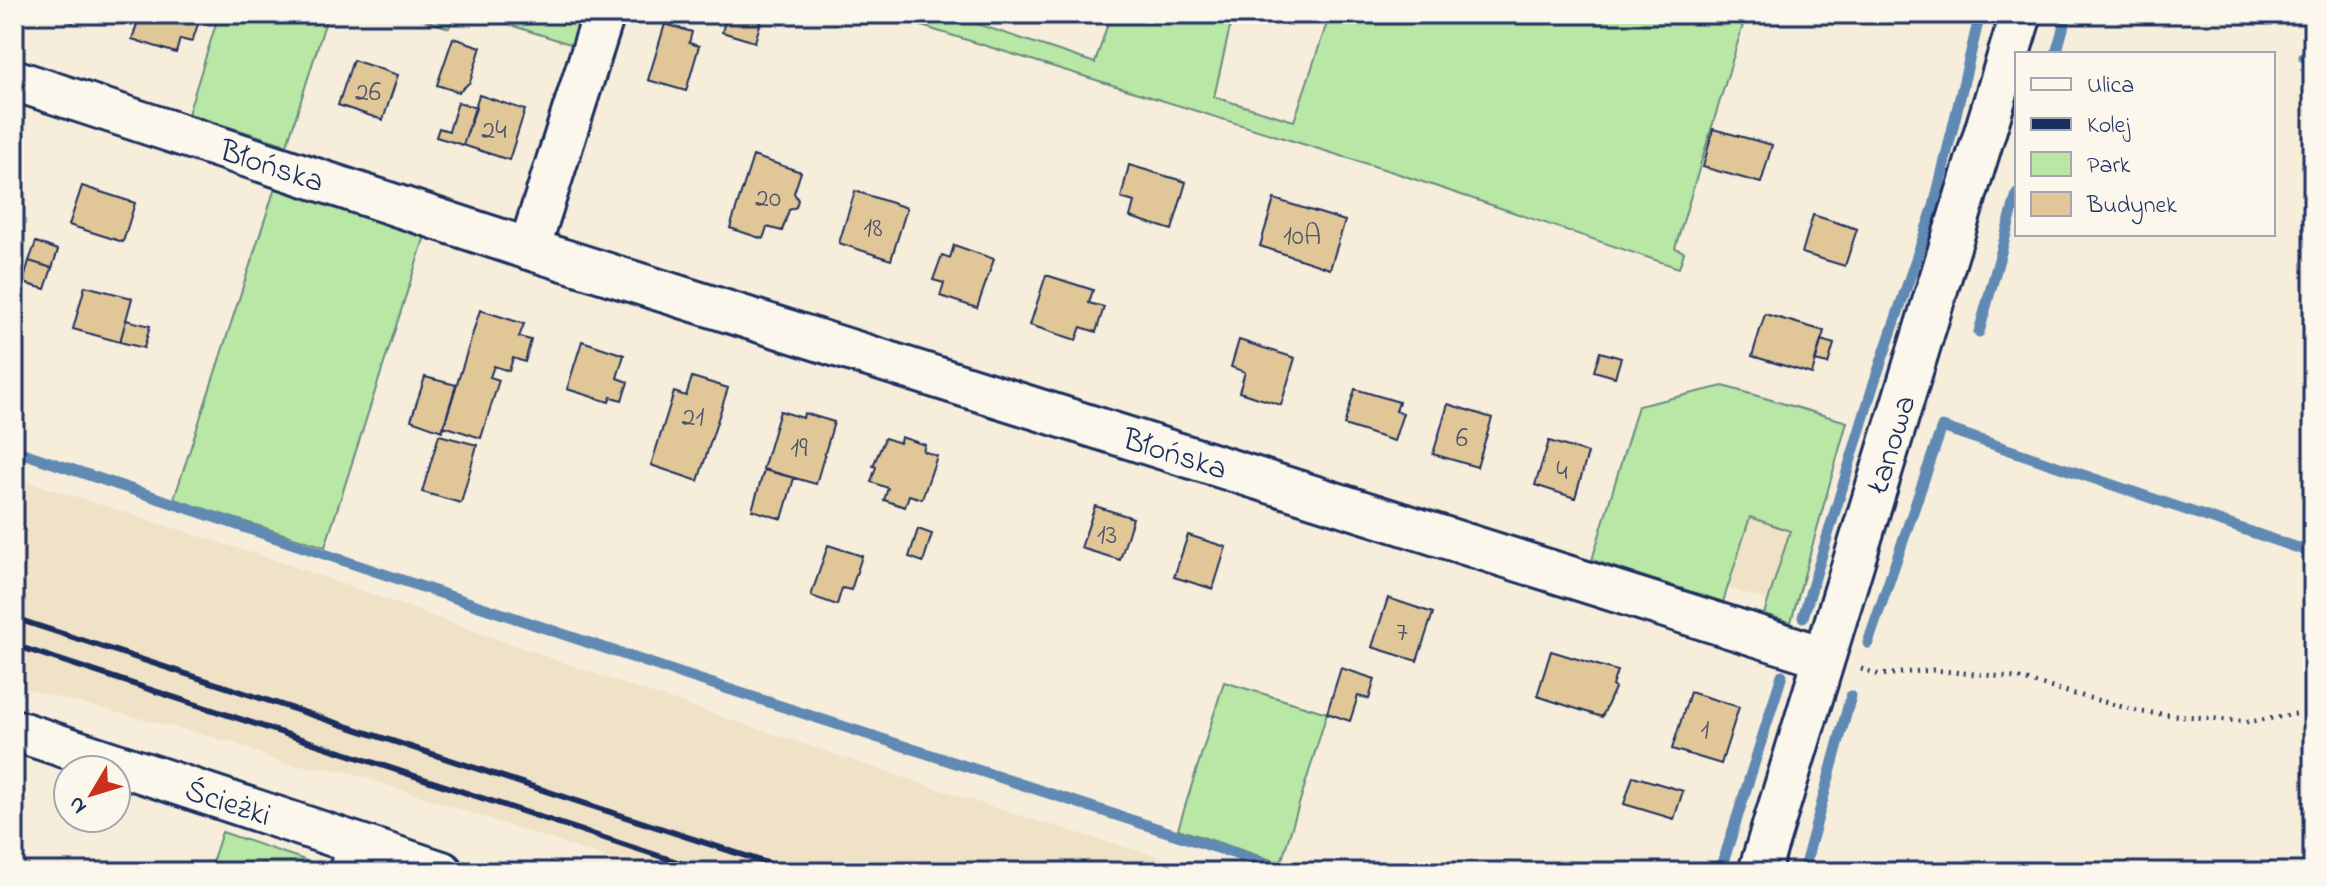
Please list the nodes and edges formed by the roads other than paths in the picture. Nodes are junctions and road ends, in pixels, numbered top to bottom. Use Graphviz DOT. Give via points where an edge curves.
graph roads {
  1 [pos="604,14"];
  2 [pos="2021,14"];
  3 [pos="14,80"];
  4 [pos="529,249"];
  5 [pos="1824,657"];
  6 [pos="14,730"];
  7 [pos="344,857"];
  8 [pos="442,872"];
  9 [pos="1759,872"];
  1 -- 4 [label="street"];
  2 -- 5 [label="street, Łanowa"];
  3 -- 4 [label="street, Błońska"];
  4 -- 5 [label="street, Błońska"];
  5 -- 9 [label="street, Łanowa"];
  6 -- 7 [label="street, Ścieżki"];
  7 -- 8 [label="street, Ścieżki"];
}
